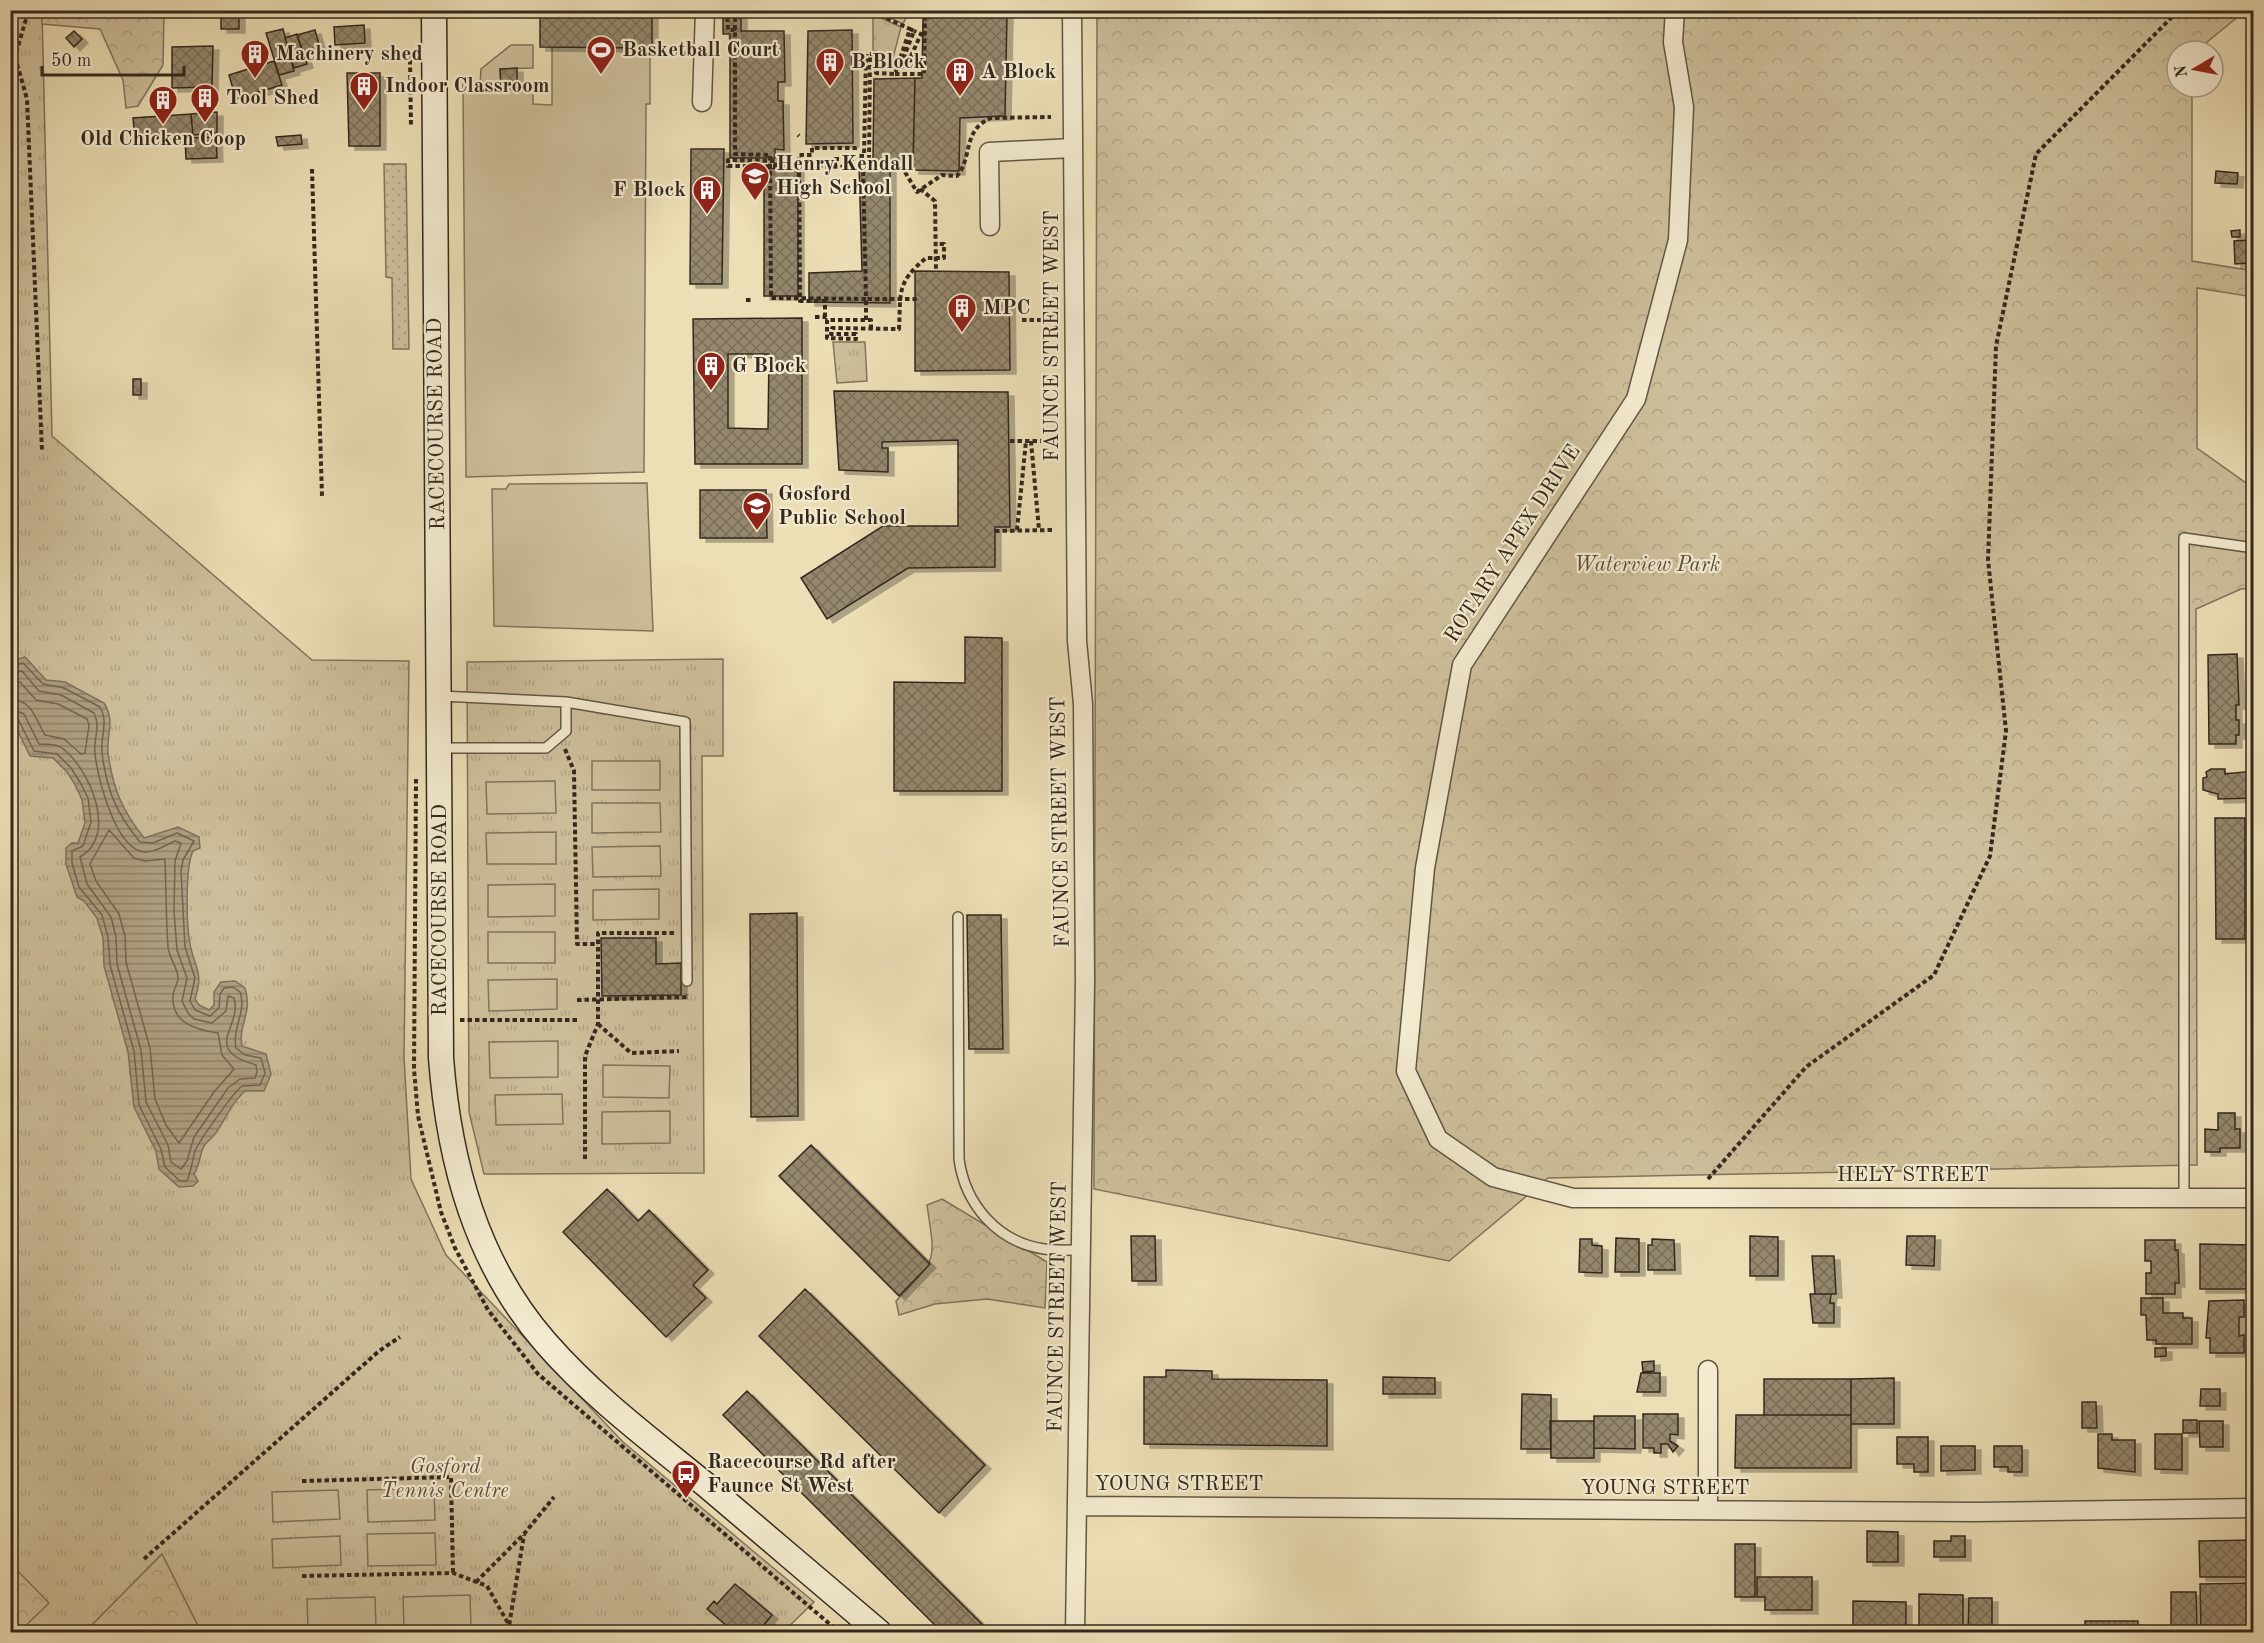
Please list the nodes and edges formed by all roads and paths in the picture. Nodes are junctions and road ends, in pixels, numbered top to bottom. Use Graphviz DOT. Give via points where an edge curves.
graph roads {
  1 [pos="26,10"];
  2 [pos="434,10"];
  3 [pos="705,10"];
  4 [pos="728,10"];
  5 [pos="735,10"];
  6 [pos="1072,10"];
  7 [pos="1675,10"];
  8 [pos="2179,10"];
  9 [pos="873,12"];
  10 [pos="924,12"];
  11 [pos="912,30"];
  12 [pos="870,54"];
  13 [pos="15,57"];
  14 [pos="10,74"];
  15 [pos="895,74"];
  16 [pos="702,102"];
  17 [pos="1051,117"];
  18 [pos="1073,148"];
  19 [pos="855,156"];
  20 [pos="766,160"];
  21 [pos="775,167"];
  22 [pos="799,167"];
  23 [pos="835,167"];
  24 [pos="863,167"];
  25 [pos="869,167"];
  26 [pos="312,169"];
  27 [pos="957,176"];
  28 [pos="964,178"];
  29 [pos="920,189"];
  30 [pos="990,226"];
  31 [pos="936,244"];
  32 [pos="936,258"];
  33 [pos="936,272"];
  34 [pos="866,299"];
  35 [pos="901,299"];
  36 [pos="916,299"];
  37 [pos="815,316"];
  38 [pos="826,319"];
  39 [pos="866,320"];
  40 [pos="1022,320"];
  41 [pos="1052,321"];
  42 [pos="871,328"];
  43 [pos="1010,441"];
  44 [pos="1029,441"];
  45 [pos="1053,441"];
  46 [pos="42,451"];
  47 [pos="322,496"];
  48 [pos="1017,530"];
  49 [pos="1039,530"];
  50 [pos="1054,530"];
  51 [pos="995,531"];
  52 [pos="2253,548"];
  53 [pos="438,696"];
  54 [pos="566,702"];
  55 [pos="558,738"];
  56 [pos="439,748"];
  57 [pos="416,785"];
  58 [pos="958,917"];
  59 [pos="687,933"];
  60 [pos="598,944"];
  61 [pos="687,981"];
  62 [pos="577,1000"];
  63 [pos="598,1000"];
  64 [pos="441,1019"];
  65 [pos="580,1020"];
  66 [pos="598,1024"];
  67 [pos="679,1051"];
  68 [pos="585,1159"];
  69 [pos="1573,1198"];
  70 [pos="1692,1198"];
  71 [pos="2184,1198"];
  72 [pos="2253,1198"];
  73 [pos="1081,1250"];
  74 [pos="400,1337"];
  75 [pos="1708,1370"];
  76 [pos="302,1481"];
  77 [pos="554,1497"];
  78 [pos="1077,1506"];
  79 [pos="2253,1508"];
  80 [pos="1708,1510"];
  81 [pos="524,1534"];
  82 [pos="144,1559"];
  83 [pos="453,1573"];
  84 [pos="302,1576"];
  85 [pos="476,1582"];
  86 [pos="509,1626"];
  87 [pos="508,1632"];
  88 [pos="513,1632"];
  89 [pos="839,1632"];
  90 [pos="879,1632"];
  91 [pos="1075,1632"];
  1 -- 13 [label="path"];
  2 -- 53 [label="main road, RACECOURSE ROAD"];
  3 -- 16 [label="street"];
  4 -- 20 [label="path" via="728,30 734,30 734,156 766,156"];
  5 -- 34 [label="path" via="735,154 770,155 771,298"];
  6 -- 18 [label="street, FAUNCE STREET WEST"];
  7 -- 69 [label="street, ROTARY APEX DRIVE" via="1673,42 1684,107 1678,240 1636,399 1462,664 1425,868 1406,1071 1438,1139 1493,1177"];
  8 -- 70 [label="path" via="2036,154 1996,346 1988,560 2006,731 1990,856 1934,975 1806,1067"];
  9 -- 11 [label="path"];
  10 -- 15 [label="path" via="924,74"];
  11 -- 11 [label="path" via="901,61 900,67 907,65 921,34"];
  11 -- 15 [label="path"];
  12 -- 15 [label="path" via="875,54 876,74"];
  12 -- 19 [label="path" via="866,54 864,156"];
  12 -- 25 [label="path"];
  13 -- 14 [label="path"];
  13 -- 46 [label="path" via="27,99"];
  17 -- 27 [label="path" via="991,118 982,122 967,145 966,166"];
  18 -- 30 [label="street" via="989,152"];
  18 -- 73 [label="street, FAUNCE STREET WEST" via="1077,641 1083,704 1085,981"];
  19 -- 22 [label="path" via="855,148 812,148 812,155 799,155"];
  19 -- 23 [label="path" via="835,159"];
  20 -- 21 [label="path" via="776,161"];
  20 -- 21 [label="path" via="728,160 728,166"];
  21 -- 22 [label="path"];
  22 -- 23 [label="path"];
  22 -- 38 [label="path" via="800,301 825,301"];
  23 -- 24 [label="path"];
  24 -- 25 [label="path"];
  24 -- 34 [label="path"];
  25 -- 29 [label="path" via="902,167 917,192"];
  26 -- 47 [label="path"];
  27 -- 28 [label="path"];
  27 -- 29 [label="path" via="942,175"];
  29 -- 31 [label="path" via="935,201"];
  31 -- 32 [label="path"];
  31 -- 32 [label="path" via="944,244 944,258"];
  32 -- 33 [label="path"];
  32 -- 35 [label="path" via="926,258 910,272 902,283"];
  34 -- 35 [label="path"];
  34 -- 39 [label="path"];
  35 -- 36 [label="path"];
  35 -- 42 [label="path" via="899,329"];
  37 -- 38 [label="path"];
  38 -- 39 [label="path"];
  38 -- 42 [label="path" via="827,338 856,339 856,334 831,334 831,328"];
  39 -- 42 [label="path" via="871,320"];
  40 -- 41 [label="path"];
  43 -- 44 [label="path"];
  44 -- 45 [label="path"];
  44 -- 48 [label="path"];
  44 -- 49 [label="path"];
  48 -- 49 [label="path"];
  48 -- 51 [label="path"];
  49 -- 50 [label="path"];
  52 -- 71 [label="lane" via="2184,538"];
  53 -- 54 [label="lane"];
  53 -- 56 [label="main road, RACECOURSE ROAD"];
  54 -- 55 [label="lane" via="566,731"];
  54 -- 59 [label="lane" via="686,722"];
  55 -- 56 [label="lane" via="546,748"];
  55 -- 60 [label="path" via="574,771 577,944"];
  56 -- 64 [label="main road, RACECOURSE ROAD"];
  57 -- 89 [label="path" via="415,1081 418,1116 441,1212 455,1248 488,1310 538,1374"];
  58 -- 73 [label="lane" via="959,1159 965,1190 984,1218 1011,1237 1044,1250"];
  59 -- 60 [label="path" via="598,933"];
  59 -- 61 [label="lane"];
  60 -- 63 [label="path"];
  61 -- 63 [label="path" via="687,997"];
  62 -- 63 [label="path"];
  63 -- 66 [label="path"];
  64 -- 65 [label="path"];
  64 -- 90 [label="main road, RACECOURSE ROAD" via="444,1101 466,1199 490,1261 524,1316 594,1391"];
  66 -- 67 [label="path" via="631,1053"];
  66 -- 68 [label="path" via="585,1056"];
  69 -- 70 [label="street, HELY STREET"];
  70 -- 71 [label="street, HELY STREET"];
  71 -- 72 [label="street, HELY STREET"];
  73 -- 78 [label="street, FAUNCE STREET WEST"];
  74 -- 82 [label="path"];
  75 -- 80 [label="street"];
  76 -- 83 [label="path" via="451,1477"];
  77 -- 81 [label="path"];
  78 -- 80 [label="street, YOUNG STREET"];
  78 -- 91 [label="street, FAUNCE STREET WEST"];
  79 -- 80 [label="street, YOUNG STREET" via="1987,1512"];
  81 -- 85 [label="path"];
  81 -- 86 [label="path"];
  83 -- 84 [label="path"];
  83 -- 85 [label="path"];
  85 -- 86 [label="path" via="488,1586"];
  86 -- 87 [label="path"];
  86 -- 88 [label="path"];
}
